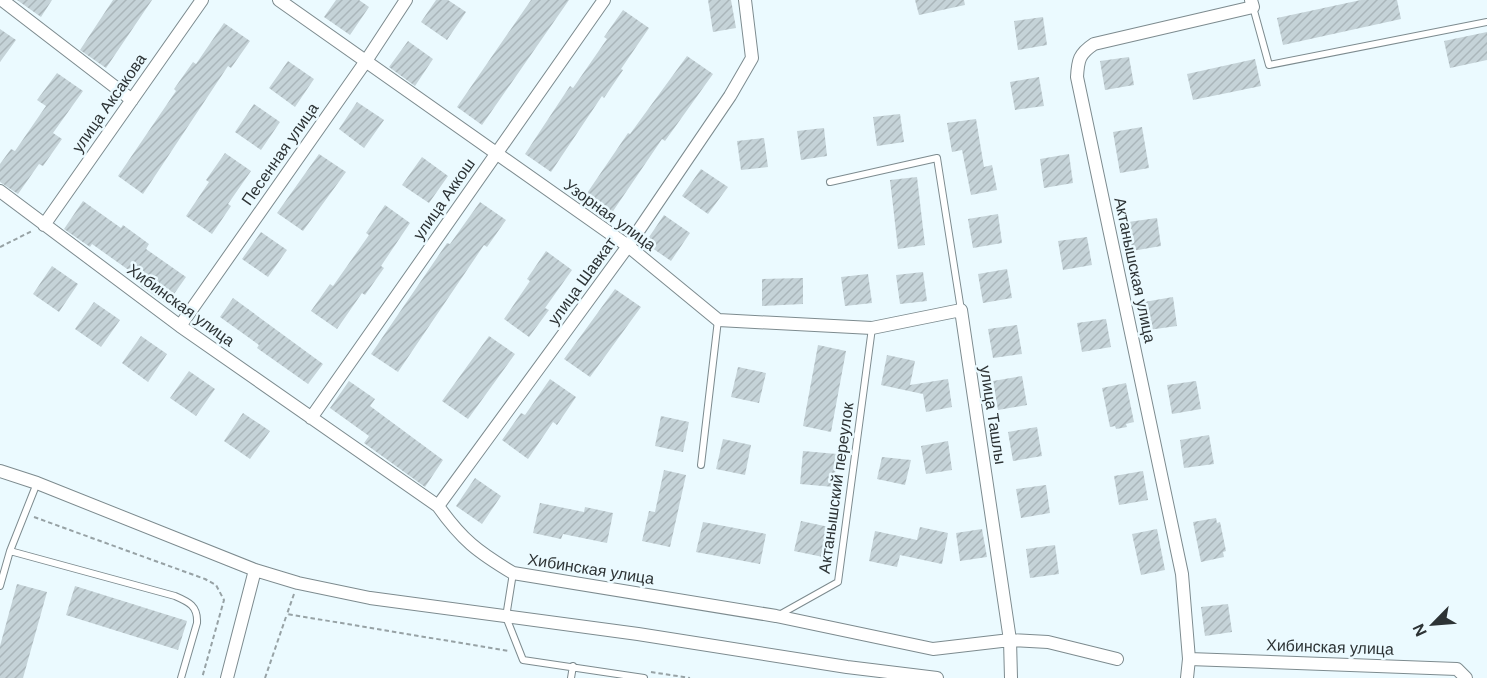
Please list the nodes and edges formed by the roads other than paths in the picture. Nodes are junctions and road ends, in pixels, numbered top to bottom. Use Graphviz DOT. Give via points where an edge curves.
graph roads {
  1 [pos="2,0"];
  2 [pos="201,0"];
  3 [pos="279,0"];
  4 [pos="406,0"];
  5 [pos="604,0"];
  6 [pos="745,0"];
  7 [pos="1252,3"];
  8 [pos="1487,22"];
  9 [pos="366,61"];
  10 [pos="132,100"];
  11 [pos="496,153"];
  12 [pos="830,182"];
  13 [pos="0,191"];
  14 [pos="44,225"];
  15 [pos="628,246"];
  16 [pos="961,310"];
  17 [pos="718,320"];
  18 [pos="180,326"];
  19 [pos="872,328"];
  20 [pos="311,418"];
  21 [pos="701,465"];
  22 [pos="0,471"];
  23 [pos="37,483"];
  24 [pos="438,506"];
  25 [pos="10,551"];
  26 [pos="255,570"];
  27 [pos="513,573"];
  28 [pos="0,586"];
  29 [pos="776,616"];
  30 [pos="506,617"];
  31 [pos="1011,640"];
  32 [pos="1189,658"];
  33 [pos="1117,659"];
  34 [pos="573,666"];
  35 [pos="846,672"];
  36 [pos="644,675"];
  37 [pos="181,678"];
  38 [pos="226,678"];
  39 [pos="571,678"];
  40 [pos="937,678"];
  41 [pos="1011,678"];
  42 [pos="1187,678"];
  43 [pos="1466,678"];
  1 -- 10 [label="street"];
  2 -- 10 [label="street, улица Аксакова"];
  3 -- 9 [label="street, Узорная улица"];
  4 -- 9 [label="street, Песенная улица"];
  5 -- 11 [label="street, улица Аккош"];
  6 -- 15 [label="street, улица Шавкат" via="752,58"];
  7 -- 8 [label="lane" via="1269,65"];
  7 -- 32 [label="street, Актанышская улица" via="1094,44 1083,51 1078,61 1077,77 1182,574"];
  9 -- 11 [label="street, Узорная улица"];
  9 -- 18 [label="street, Песенная улица"];
  10 -- 14 [label="street, улица Аксакова"];
  11 -- 15 [label="street, Узорная улица"];
  11 -- 20 [label="street, улица Аккош"];
  12 -- 16 [label="lane, улица Ташлы" via="937,158"];
  13 -- 14 [label="street, Хибинская улица"];
  14 -- 18 [label="street, Хибинская улица"];
  15 -- 17 [label="street, Узорная улица"];
  15 -- 24 [label="street, улица Шавкат"];
  16 -- 19 [label="street"];
  16 -- 31 [label="street, улица Ташлы"];
  17 -- 19 [label="street"];
  17 -- 21 [label="lane"];
  18 -- 20 [label="street, Хибинская улица"];
  19 -- 29 [label="lane, Актанышский переулок" via="838,582"];
  20 -- 24 [label="street, Хибинская улица"];
  22 -- 23 [label="street"];
  23 -- 25 [label="lane"];
  23 -- 26 [label="street"];
  24 -- 27 [label="street, Хибинская улица" via="456,531 480,553"];
  25 -- 28 [label="lane"];
  25 -- 37 [label="lane" via="190,603 198,614"];
  26 -- 30 [label="street" via="370,598"];
  26 -- 38 [label="street"];
  27 -- 29 [label="street, Хибинская улица"];
  27 -- 30 [label="lane"];
  29 -- 31 [label="street, Хибинская улица" via="933,649"];
  30 -- 34 [label="lane" via="522,660"];
  30 -- 35 [label="street" via="638,634"];
  31 -- 33 [label="street, Хибинская улица" via="1048,642"];
  31 -- 41 [label="street, улица Ташлы"];
  32 -- 42 [label="street, Актанышская улица"];
  32 -- 43 [label="street, Хибинская улица" via="1456,669"];
  34 -- 36 [label="lane"];
  34 -- 39 [label="lane"];
  35 -- 40 [label="street"];
}
